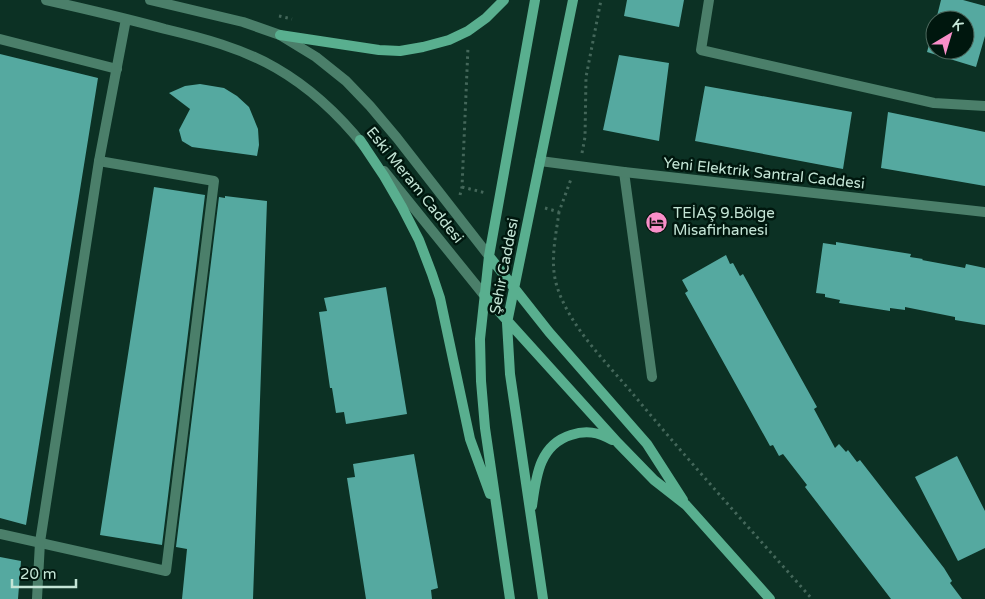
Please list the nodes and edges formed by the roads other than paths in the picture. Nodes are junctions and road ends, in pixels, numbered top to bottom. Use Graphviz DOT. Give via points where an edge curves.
graph roads {
  1 [pos="46,0"];
  2 [pos="150,0"];
  3 [pos="504,0"];
  4 [pos="535,0"];
  5 [pos="573,0"];
  6 [pos="709,0"];
  7 [pos="126,18"];
  8 [pos="280,35"];
  9 [pos="0,39"];
  10 [pos="117,68"];
  11 [pos="985,106"];
  12 [pos="360,140"];
  13 [pos="100,161"];
  14 [pos="540,161"];
  15 [pos="624,172"];
  16 [pos="985,212"];
  17 [pos="489,256"];
  18 [pos="514,288"];
  19 [pos="484,295"];
  20 [pos="508,323"];
  21 [pos="652,377"];
  22 [pos="618,443"];
  23 [pos="686,505"];
  24 [pos="497,514"];
  25 [pos="530,520"];
  26 [pos="0,534"];
  27 [pos="40,542"];
  28 [pos="37,599"];
  29 [pos="510,599"];
  30 [pos="543,599"];
  31 [pos="770,599"];
  1 -- 7 [label="street, Eski Meram Caddesi"];
  2 -- 8 [label="street, Eski Meram Caddesi" via="243,22"];
  3 -- 8 [label="main road" via="468,31 449,40 400,51"];
  4 -- 17 [label="main road, Şehir Caddesi"];
  5 -- 14 [label="main road, Şehir Caddesi"];
  6 -- 11 [label="street" via="701,50 934,103"];
  7 -- 10 [label="street"];
  7 -- 12 [label="street, Eski Meram Caddesi" via="214,41 277,68 336,115"];
  8 -- 17 [label="street, Eski Meram Caddesi" via="316,57 346,81 397,138"];
  9 -- 10 [label="street"];
  10 -- 13 [label="street"];
  12 -- 19 [label="street, Eski Meram Caddesi"];
  12 -- 24 [label="main road" via="402,207 432,274 470,440"];
  13 -- 27 [label="street"];
  13 -- 27 [label="street" via="214,181 166,571"];
  14 -- 15 [label="street, Yeni Elektrik Santral Caddesi"];
  14 -- 18 [label="main road, Şehir Caddesi"];
  15 -- 16 [label="street, Yeni Elektrik Santral Caddesi"];
  15 -- 21 [label="street"];
  17 -- 18 [label="main road, Eski Meram Caddesi"];
  17 -- 19 [label="main road, Şehir Caddesi"];
  18 -- 20 [label="main road, Şehir Caddesi"];
  18 -- 23 [label="main road, Eski Meram Caddesi" via="647,444"];
  19 -- 20 [label="main road, Eski Meram Caddesi"];
  19 -- 24 [label="main road, Şehir Caddesi" via="481,381"];
  20 -- 22 [label="main road, Eski Meram Caddesi"];
  20 -- 25 [label="main road, Şehir Caddesi" via="510,374"];
  22 -- 23 [label="main road, Eski Meram Caddesi" via="654,480"];
  22 -- 25 [label="main road" via="592,431 578,432 561,438 547,450 538,468"];
  23 -- 31 [label="main road, Eski Meram Caddesi"];
  24 -- 29 [label="main road, Şehir Caddesi"];
  25 -- 30 [label="main road, Şehir Caddesi"];
  26 -- 27 [label="street"];
  27 -- 28 [label="street"];
}
